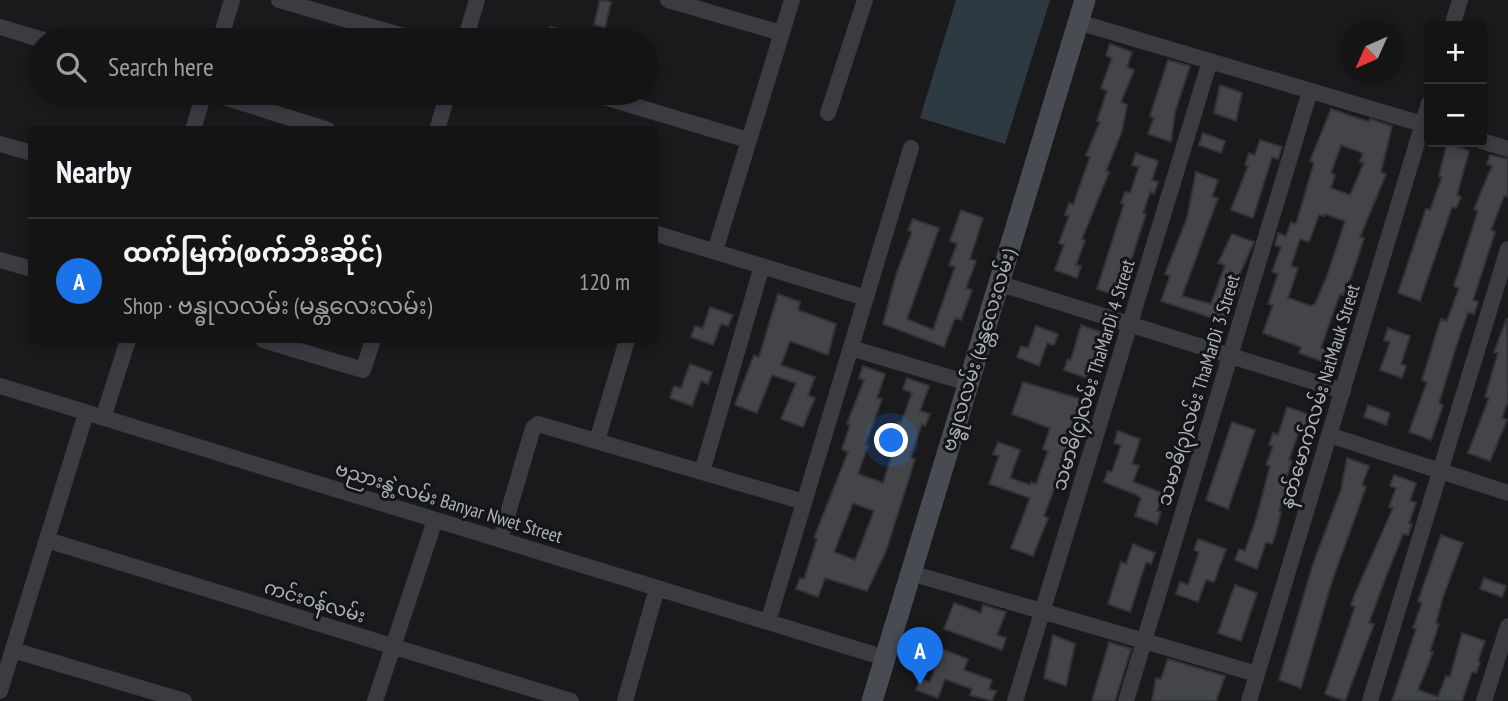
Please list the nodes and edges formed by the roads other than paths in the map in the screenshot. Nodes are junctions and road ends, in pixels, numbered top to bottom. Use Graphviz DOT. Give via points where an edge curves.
graph roads {
  1 [pos="232,0"];
  2 [pos="279,0"];
  3 [pos="477,0"];
  4 [pos="668,0"];
  5 [pos="792,0"];
  6 [pos="865,0"];
  7 [pos="1085,0"];
  8 [pos="1460,0"];
  9 [pos="1454,21"];
  10 [pos="1078,22"];
  11 [pos="0,27"];
  12 [pos="224,28"];
  13 [pos="376,28"];
  14 [pos="469,28"];
  15 [pos="781,33"];
  16 [pos="28,35"];
  17 [pos="1210,61"];
  18 [pos="1310,91"];
  19 [pos="200,105"];
  20 [pos="249,105"];
  21 [pos="445,105"];
  22 [pos="630,105"];
  23 [pos="828,113"];
  24 [pos="1424,124"];
  25 [pos="194,126"];
  26 [pos="315,126"];
  27 [pos="438,126"];
  28 [pos="1424,131"];
  29 [pos="748,141"];
  30 [pos="1487,143"];
  31 [pos="0,144"];
  32 [pos="911,148"];
  33 [pos="1508,149"];
  34 [pos="28,152"];
  35 [pos="658,238"];
  36 [pos="1508,249"];
  37 [pos="715,251"];
  38 [pos="0,260"];
  39 [pos="762,266"];
  40 [pos="28,268"];
  41 [pos="998,282"];
  42 [pos="866,298"];
  43 [pos="1130,324"];
  44 [pos="127,343"];
  45 [pos="273,343"];
  46 [pos="372,343"];
  47 [pos="626,343"];
  48 [pos="850,348"];
  49 [pos="1230,355"];
  50 [pos="968,383"];
  51 [pos="0,386"];
  52 [pos="1343,391"];
  53 [pos="86,413"];
  54 [pos="103,418"];
  55 [pos="1329,435"];
  56 [pos="597,442"];
  57 [pos="1440,471"];
  58 [pos="702,472"];
  59 [pos="1508,493"];
  60 [pos="804,502"];
  61 [pos="435,520"];
  62 [pos="47,540"];
  63 [pos="500,540"];
  64 [pos="911,573"];
  65 [pos="657,588"];
  66 [pos="1043,611"];
  67 [pos="768,622"];
  68 [pos="1508,626"];
  69 [pos="1144,640"];
  70 [pos="392,647"];
  71 [pos="13,650"];
  72 [pos="885,658"];
  73 [pos="1257,674"];
  74 [pos="0,691"];
  75 [pos="184,701"];
  76 [pos="375,701"];
  77 [pos="571,701"];
  78 [pos="625,701"];
  79 [pos="872,701"];
  80 [pos="1015,701"];
  81 [pos="1126,701"];
  82 [pos="1249,701"];
  83 [pos="1370,701"];
  84 [pos="1484,701"];
  1 -- 12 [label="street"];
  2 -- 13 [label="street"];
  3 -- 14 [label="street"];
  4 -- 15 [label="street"];
  5 -- 15 [label="street"];
  6 -- 23 [label="street"];
  7 -- 10 [label="street, ဗန္ဓုလလမ်း (မန္တလေးလမ်း)"];
  8 -- 9 [label="street"];
  10 -- 17 [label="street"];
  10 -- 41 [label="street, ဗန္ဓုလလမ်း (မန္တလေးလမ်း)"];
  11 -- 16 [label="street"];
  15 -- 29 [label="street"];
  17 -- 18 [label="street"];
  17 -- 43 [label="street, သမာဓိ(၄)လမ်း ThaMarDi 4 Street"];
  18 -- 24 [label="street"];
  18 -- 49 [label="street, သမာဓိ(၃)လမ်း ThaMarDi 3 Street"];
  19 -- 25 [label="street"];
  20 -- 26 [label="street"];
  21 -- 27 [label="street"];
  22 -- 29 [label="street"];
  28 -- 52 [label="street, နတ်မောက်လမ်း NatMauk Street"];
  29 -- 37 [label="street"];
  30 -- 33 [label="street"];
  31 -- 34 [label="street"];
  32 -- 42 [label="street"];
  35 -- 37 [label="street"];
  36 -- 57 [label="street"];
  37 -- 39 [label="street"];
  38 -- 40 [label="street"];
  39 -- 42 [label="street"];
  39 -- 58 [label="street"];
  41 -- 43 [label="street"];
  41 -- 50 [label="street, ဗန္ဓုလလမ်း (မန္တလေးလမ်း)"];
  42 -- 48 [label="street"];
  43 -- 49 [label="street"];
  43 -- 66 [label="street, သမာဓိ(၄)လမ်း ThaMarDi 4 Street"];
  44 -- 54 [label="street"];
  45 -- 46 [label="street" via="363,370"];
  47 -- 56 [label="street"];
  48 -- 50 [label="street"];
  48 -- 60 [label="street"];
  49 -- 52 [label="street"];
  49 -- 69 [label="street, သမာဓိ(၃)လမ်း ThaMarDi 3 Street"];
  50 -- 64 [label="street, ဗန္ဓုလလမ်း (မန္တလေးလမ်း)"];
  51 -- 53 [label="street, ဗညားနွဲ့လမ်း Banyar Nwet Street"];
  52 -- 55 [label="street, နတ်မောက်လမ်း NatMauk Street"];
  53 -- 54 [label="street, ဗညားနွဲ့လမ်း Banyar Nwet Street"];
  53 -- 62 [label="street"];
  54 -- 61 [label="street, ဗညားနွဲ့လမ်း Banyar Nwet Street"];
  55 -- 57 [label="street"];
  55 -- 73 [label="street, နတ်မောက်လမ်း NatMauk Street"];
  56 -- 58 [label="street"];
  56 -- 63 [label="street" via="534,424"];
  57 -- 59 [label="street"];
  57 -- 83 [label="street"];
  58 -- 60 [label="street"];
  60 -- 67 [label="street"];
  61 -- 63 [label="street, ဗညားနွဲ့လမ်း Banyar Nwet Street"];
  61 -- 70 [label="street"];
  62 -- 70 [label="street, ကင်းဝန်လမ်း"];
  62 -- 71 [label="street"];
  63 -- 65 [label="street, ဗညားနွဲ့လမ်း Banyar Nwet Street"];
  64 -- 66 [label="street"];
  64 -- 72 [label="street, ဗန္ဓုလလမ်း (မန္တလေးလမ်း)"];
  65 -- 67 [label="street, ဗညားနွဲ့လမ်း Banyar Nwet Street"];
  65 -- 78 [label="street"];
  66 -- 69 [label="street"];
  66 -- 80 [label="street, သမာဓိ(၄)လမ်း ThaMarDi 4 Street"];
  67 -- 72 [label="street, ဗညားနွဲ့လမ်း Banyar Nwet Street"];
  68 -- 84 [label="street"];
  69 -- 73 [label="street"];
  69 -- 81 [label="street, သမာဓိ(၃)လမ်း ThaMarDi 3 Street"];
  70 -- 76 [label="street"];
  70 -- 77 [label="street, ကင်းဝန်လမ်း"];
  71 -- 74 [label="street"];
  71 -- 75 [label="street"];
  72 -- 79 [label="street, ဗန္ဓုလလမ်း (မန္တလေးလမ်း)"];
  73 -- 82 [label="street, နတ်မောက်လမ်း NatMauk Street"];
}
